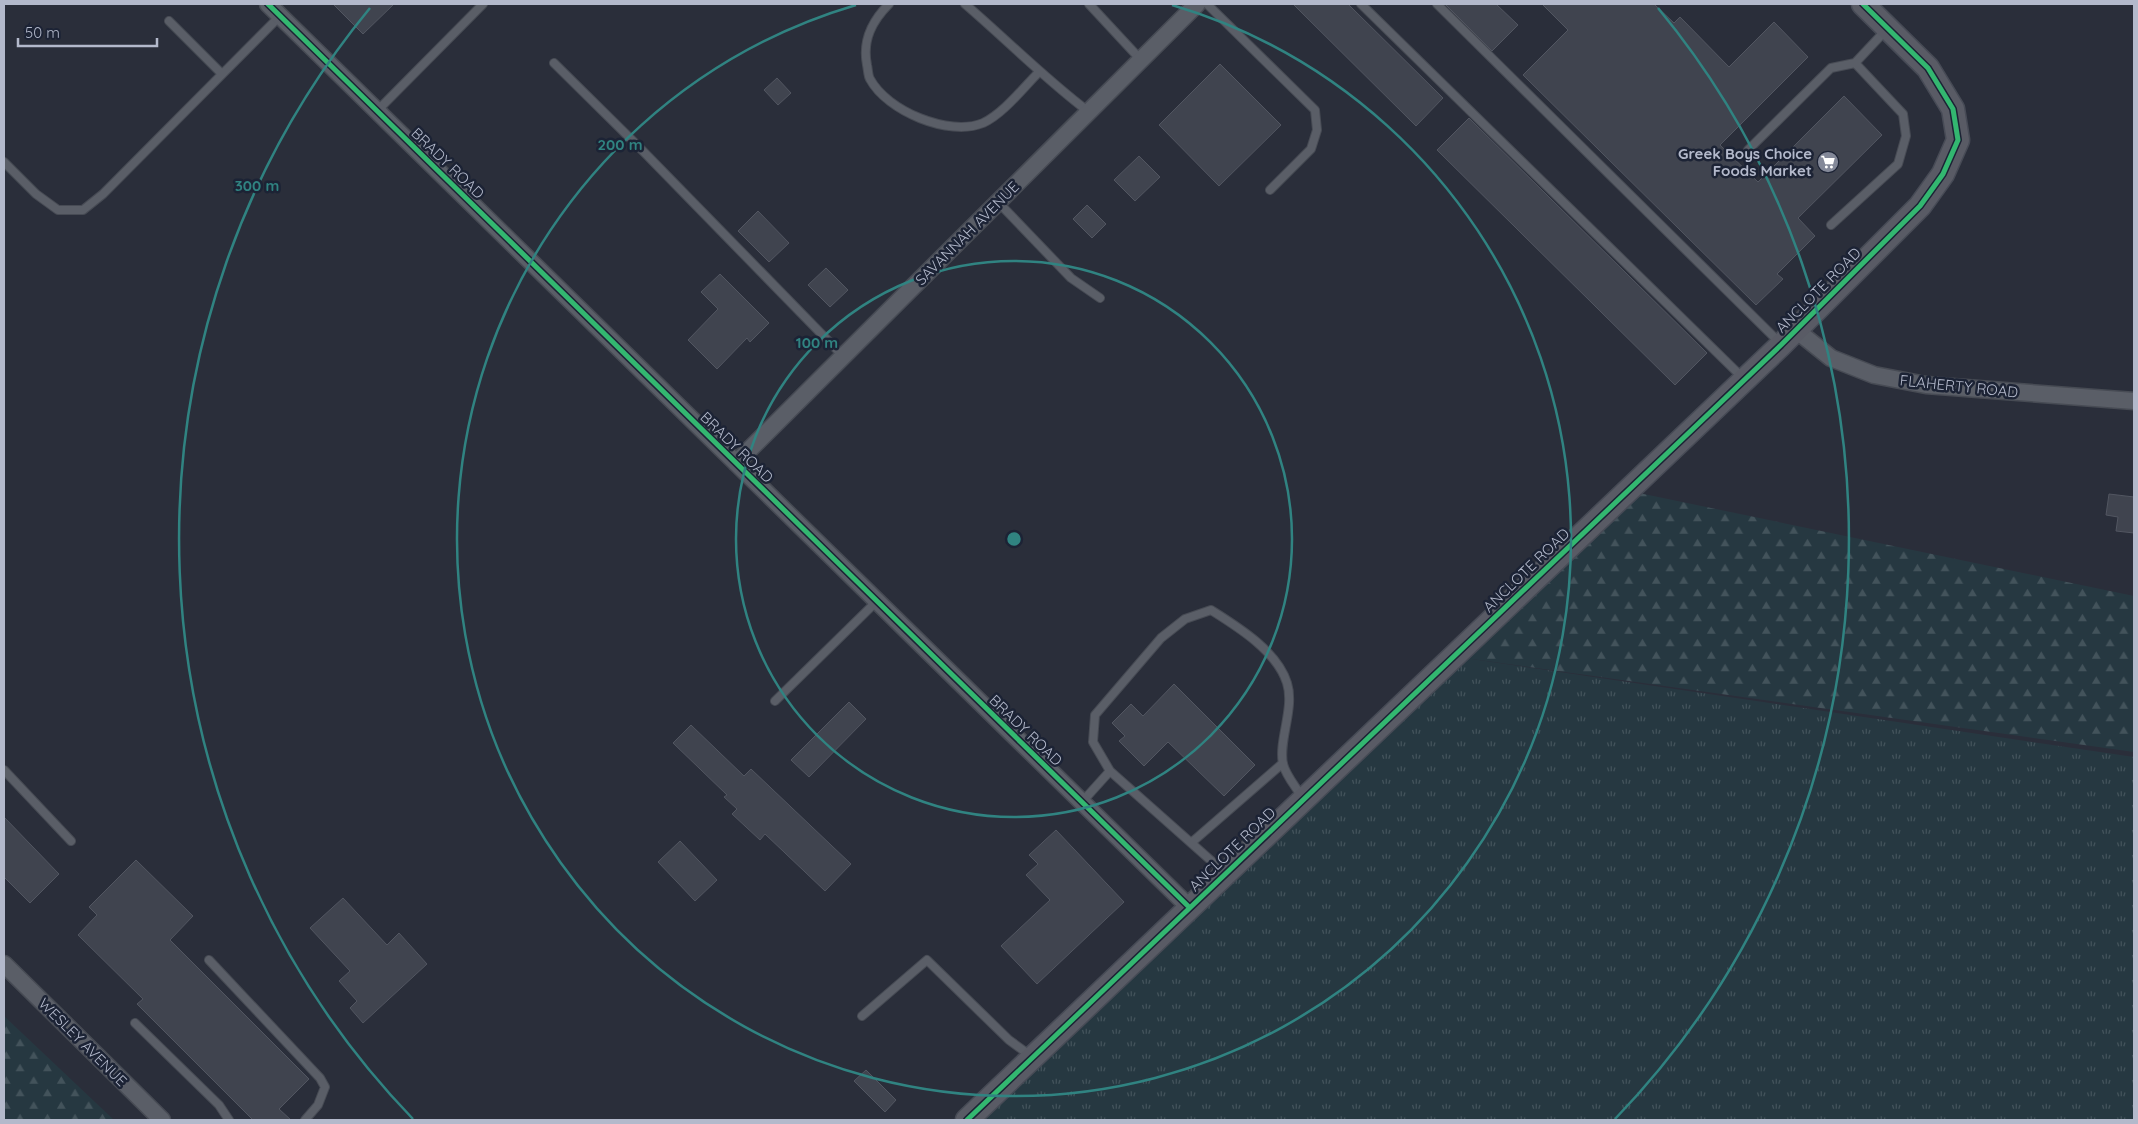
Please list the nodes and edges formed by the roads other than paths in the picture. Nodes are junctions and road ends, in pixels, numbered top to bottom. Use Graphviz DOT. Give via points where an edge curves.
graph roads {
  1 [pos="268,4"];
  2 [pos="483,4"];
  3 [pos="889,4"];
  4 [pos="965,4"];
  5 [pos="1089,4"];
  6 [pos="1197,4"];
  7 [pos="1207,4"];
  8 [pos="1361,4"];
  9 [pos="1437,4"];
  10 [pos="1863,4"];
  11 [pos="280,16"];
  12 [pos="169,20"];
  13 [pos="1887,28"];
  14 [pos="1141,60"];
  15 [pos="554,63"];
  16 [pos="1855,63"];
  17 [pos="1039,72"];
  18 [pos="222,74"];
  19 [pos="377,111"];
  20 [pos="1089,112"];
  21 [pos="1748,150"];
  22 [pos="4,162"];
  23 [pos="1270,190"];
  24 [pos="998,202"];
  25 [pos="1831,224"];
  26 [pos="1100,298"];
  27 [pos="1789,337"];
  28 [pos="844,356"];
  29 [pos="1744,379"];
  30 [pos="2134,401"];
  31 [pos="736,463"];
  32 [pos="876,601"];
  33 [pos="775,701"];
  34 [pos="1283,763"];
  35 [pos="4,770"];
  36 [pos="1110,771"];
  37 [pos="1304,799"];
  38 [pos="1082,802"];
  39 [pos="71,841"];
  40 [pos="1190,843"];
  41 [pos="1225,873"];
  42 [pos="1189,907"];
  43 [pos="209,960"];
  44 [pos="4,964"];
  45 [pos="862,1016"];
  46 [pos="136,1023"];
  47 [pos="1033,1057"];
  48 [pos="162,1120"];
  49 [pos="229,1120"];
  50 [pos="305,1120"];
  51 [pos="967,1120"];
  1 -- 11 [label="street, BRADY ROAD"];
  2 -- 19 [label="lane"];
  3 -- 17 [label="lane" via="871,26 865,48 869,79 886,98 909,114 944,126 982,123 995,116"];
  4 -- 17 [label="lane"];
  5 -- 14 [label="lane"];
  6 -- 14 [label="street, SAVANNAH AVENUE"];
  7 -- 23 [label="lane" via="1315,110 1317,130 1311,149"];
  8 -- 29 [label="lane"];
  9 -- 27 [label="lane"];
  10 -- 13 [label="street, ANCLOTE ROAD"];
  11 -- 18 [label="lane"];
  11 -- 19 [label="street, BRADY ROAD"];
  12 -- 18 [label="lane"];
  13 -- 16 [label="lane"];
  13 -- 27 [label="street, ANCLOTE ROAD" via="1928,68 1953,109 1958,140 1943,174 1920,206"];
  14 -- 20 [label="street, SAVANNAH AVENUE"];
  15 -- 28 [label="lane"];
  16 -- 21 [label="lane" via="1831,68"];
  16 -- 25 [label="lane" via="1903,114 1906,136 1898,164"];
  17 -- 20 [label="lane"];
  18 -- 22 [label="lane" via="103,194 83,210 58,210 36,194"];
  19 -- 31 [label="street, BRADY ROAD"];
  20 -- 24 [label="street, SAVANNAH AVENUE"];
  24 -- 26 [label="lane" via="1071,278"];
  24 -- 28 [label="street, SAVANNAH AVENUE"];
  27 -- 29 [label="street, ANCLOTE ROAD"];
  27 -- 30 [label="street, FLAHERTY ROAD" via="1874,376 1926,384"];
  28 -- 31 [label="street, SAVANNAH AVENUE"];
  29 -- 37 [label="street, ANCLOTE ROAD"];
  31 -- 32 [label="street, BRADY ROAD"];
  32 -- 33 [label="lane"];
  32 -- 38 [label="street, BRADY ROAD"];
  34 -- 36 [label="lane" via="1288,684 1277,662 1246,632 1211,610 1185,619 1160,638 1095,715 1093,742"];
  34 -- 37 [label="lane"];
  34 -- 40 [label="lane"];
  35 -- 39 [label="lane"];
  36 -- 38 [label="lane"];
  36 -- 40 [label="lane"];
  37 -- 41 [label="street, ANCLOTE ROAD"];
  38 -- 42 [label="street, BRADY ROAD"];
  40 -- 41 [label="lane"];
  41 -- 42 [label="street, ANCLOTE ROAD"];
  42 -- 47 [label="street, ANCLOTE ROAD"];
  43 -- 50 [label="lane" via="320,1078 325,1087 318,1105"];
  44 -- 48 [label="street, WESLEY AVENUE"];
  45 -- 47 [label="lane" via="927,960 1009,1040"];
  46 -- 49 [label="lane"];
  47 -- 51 [label="street, ANCLOTE ROAD"];
}
